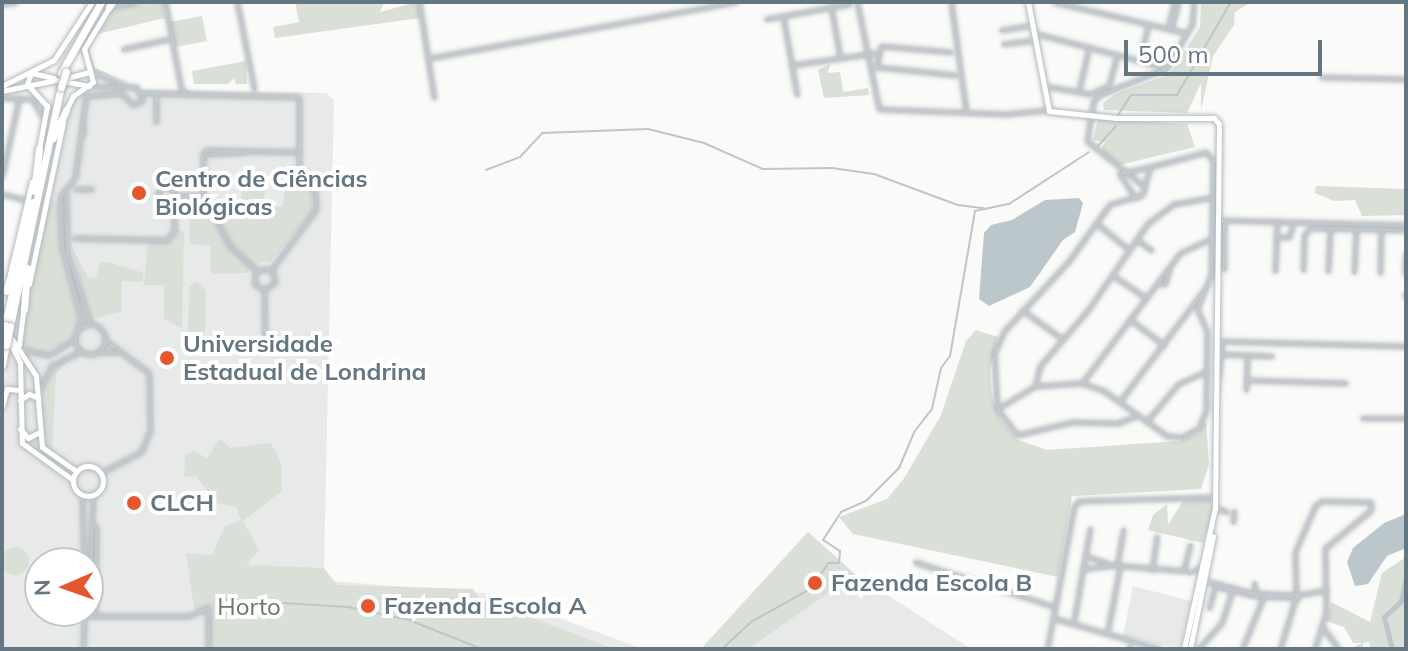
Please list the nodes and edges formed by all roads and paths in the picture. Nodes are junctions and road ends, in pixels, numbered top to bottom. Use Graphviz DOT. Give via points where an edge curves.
graph roads {
  1 [pos="16,2"];
  2 [pos="136,2"];
  3 [pos="165,2"];
  4 [pos="237,2"];
  5 [pos="419,2"];
  6 [pos="736,2"];
  7 [pos="857,2"];
  8 [pos="951,2"];
  9 [pos="1028,2"];
  10 [pos="1054,2"];
  11 [pos="1176,2"];
  12 [pos="1194,2"];
  13 [pos="106,3"];
  14 [pos="2,4"];
  15 [pos="850,4"];
  16 [pos="93,6"];
  17 [pos="831,7"];
  18 [pos="783,16"];
  19 [pos="766,19"];
  20 [pos="1148,24"];
  21 [pos="1032,25"];
  22 [pos="1169,29"];
  23 [pos="1001,30"];
  24 [pos="1188,34"];
  25 [pos="1034,36"];
  26 [pos="171,38"];
  27 [pos="865,44"];
  28 [pos="1003,44"];
  29 [pos="123,49"];
  30 [pos="1088,51"];
  31 [pos="1142,51"];
  32 [pos="951,52"];
  33 [pos="861,53"];
  34 [pos="867,53"];
  35 [pos="877,53"];
  36 [pos="854,55"];
  37 [pos="840,57"];
  38 [pos="430,58"];
  39 [pos="1116,59"];
  40 [pos="792,65"];
  41 [pos="1167,68"];
  42 [pos="63,72"];
  43 [pos="90,72"];
  44 [pos="31,73"];
  45 [pos="956,75"];
  46 [pos="1321,77"];
  47 [pos="1406,79"];
  48 [pos="1043,85"];
  49 [pos="59,86"];
  50 [pos="89,86"];
  51 [pos="131,87"];
  52 [pos="2,88"];
  53 [pos="32,89"];
  54 [pos="254,89"];
  55 [pos="274,89"];
  56 [pos="1079,92"];
  57 [pos="142,93"];
  58 [pos="156,93"];
  59 [pos="186,94"];
  60 [pos="276,95"];
  61 [pos="797,95"];
  62 [pos="2,98"];
  63 [pos="19,98"];
  64 [pos="434,98"];
  65 [pos="66,110"];
  66 [pos="1048,110"];
  67 [pos="966,111"];
  68 [pos="1091,112"];
  69 [pos="45,122"];
  70 [pos="156,122"];
  71 [pos="43,152"];
  72 [pos="300,152"];
  73 [pos="1150,167"];
  74 [pos="1121,174"];
  75 [pos="2,176"];
  76 [pos="1146,187"];
  77 [pos="75,189"];
  78 [pos="92,189"];
  79 [pos="66,193"];
  80 [pos="2,194"];
  81 [pos="48,194"];
  82 [pos="60,196"];
  83 [pos="203,196"];
  84 [pos="1212,197"];
  85 [pos="31,198"];
  86 [pos="1135,198"];
  87 [pos="35,210"];
  88 [pos="1221,220"];
  89 [pos="1277,221"];
  90 [pos="1293,222"];
  91 [pos="1096,223"];
  92 [pos="1406,227"];
  93 [pos="1330,228"];
  94 [pos="1356,229"];
  95 [pos="1381,229"];
  96 [pos="63,232"];
  97 [pos="1292,232"];
  98 [pos="1304,232"];
  99 [pos="1276,237"];
  100 [pos="74,238"];
  101 [pos="1211,238"];
  102 [pos="23,239"];
  103 [pos="1136,239"];
  104 [pos="64,246"];
  105 [pos="1128,249"];
  106 [pos="1151,250"];
  107 [pos="1406,254"];
  108 [pos="272,269"];
  109 [pos="1224,269"];
  110 [pos="256,270"];
  111 [pos="1303,270"];
  112 [pos="1275,271"];
  113 [pos="1328,271"];
  114 [pos="1354,272"];
  115 [pos="1380,273"];
  116 [pos="1405,274"];
  117 [pos="1112,275"];
  118 [pos="1209,283"];
  119 [pos="264,290"];
  120 [pos="6,291"];
  121 [pos="1146,297"];
  122 [pos="1194,300"];
  123 [pos="2,301"];
  124 [pos="1201,301"];
  125 [pos="24,309"];
  126 [pos="1022,310"];
  127 [pos="1132,321"];
  128 [pos="90,323"];
  129 [pos="5,327"];
  130 [pos="78,329"];
  131 [pos="75,337"];
  132 [pos="1062,339"];
  133 [pos="105,340"];
  134 [pos="1218,341"];
  135 [pos="4,342"];
  136 [pos="319,343"];
  137 [pos="1164,345"];
  138 [pos="1406,346"];
  139 [pos="21,348"];
  140 [pos="82,352"];
  141 [pos="97,352"];
  142 [pos="120,352"];
  143 [pos="1218,354"];
  144 [pos="1232,356"];
  145 [pos="1272,356"];
  146 [pos="1247,357"];
  147 [pos="1221,363"];
  148 [pos="2,365"];
  149 [pos="1207,371"];
  150 [pos="1246,380"];
  151 [pos="1082,383"];
  152 [pos="1346,383"];
  153 [pos="1035,386"];
  154 [pos="20,390"];
  155 [pos="1246,390"];
  156 [pos="39,391"];
  157 [pos="1214,397"];
  158 [pos="20,401"];
  159 [pos="39,401"];
  160 [pos="1119,403"];
  161 [pos="2,406"];
  162 [pos="997,409"];
  163 [pos="1136,416"];
  164 [pos="1362,418"];
  165 [pos="1406,418"];
  166 [pos="1146,422"];
  167 [pos="19,428"];
  168 [pos="39,432"];
  169 [pos="76,471"];
  170 [pos="100,473"];
  171 [pos="73,480"];
  172 [pos="82,495"];
  173 [pos="1216,495"];
  174 [pos="93,496"];
  175 [pos="1216,508"];
  176 [pos="1234,511"];
  177 [pos="1227,512"];
  178 [pos="1233,522"];
  179 [pos="1090,528"];
  180 [pos="1123,530"];
  181 [pos="1157,536"];
  182 [pos="1190,545"];
  183 [pos="84,547"];
  184 [pos="91,547"];
  185 [pos="1204,550"];
  186 [pos="1085,556"];
  187 [pos="1208,557"];
  188 [pos="915,562"];
  189 [pos="1116,565"];
  190 [pos="1201,566"];
  191 [pos="1082,569"];
  192 [pos="1152,570"];
  193 [pos="1189,572"];
  194 [pos="1201,580"];
  195 [pos="1254,583"];
  196 [pos="1232,590"];
  197 [pos="1327,592"];
  198 [pos="1256,594"];
  199 [pos="1263,596"];
  200 [pos="1295,596"];
  201 [pos="1055,607"];
  202 [pos="1209,608"];
  203 [pos="104,616"];
  204 [pos="1053,618"];
  205 [pos="1074,620"];
  206 [pos="84,627"];
  207 [pos="1323,628"];
  208 [pos="1108,629"];
  209 [pos="1329,636"];
  210 [pos="1319,638"];
  211 [pos="207,647"];
  212 [pos="83,649"];
  213 [pos="1047,649"];
  214 [pos="1160,649"];
  215 [pos="1187,649"];
  216 [pos="1198,649"];
  217 [pos="1242,649"];
  218 [pos="1280,649"];
  219 [pos="1315,649"];
  220 [pos="1339,649"];
  1 -- 14 [label="street"];
  2 -- 13 [label="street"];
  3 -- 26 [label="street"];
  4 -- 54 [label="street"];
  5 -- 38 [label="street"];
  6 -- 38 [label="street"];
  7 -- 27 [label="street"];
  8 -- 67 [label="street"];
  9 -- 21 [label="street"];
  10 -- 20 [label="street"];
  11 -- 22 [label="street"];
  12 -- 24 [label="street"];
  13 -- 16 [label="highway"];
  13 -- 42 [label="highway"];
  13 -- 43 [label="street" via="84,49"];
  15 -- 17 [label="street"];
  16 -- 42 [label="highway"];
  16 -- 44 [label="street" via="59,55"];
  17 -- 18 [label="street"];
  17 -- 37 [label="street"];
  18 -- 19 [label="street"];
  18 -- 40 [label="street"];
  20 -- 22 [label="street"];
  20 -- 31 [label="street"];
  21 -- 23 [label="street"];
  21 -- 25 [label="street"];
  22 -- 24 [label="street"];
  24 -- 41 [label="street"];
  25 -- 28 [label="street"];
  25 -- 41 [label="street"];
  25 -- 48 [label="street"];
  26 -- 29 [label="street"];
  26 -- 59 [label="street"];
  27 -- 33 [label="street"];
  27 -- 34 [label="street"];
  30 -- 56 [label="street"];
  32 -- 35 [label="street" via="881,46"];
  33 -- 34 [label="street"];
  33 -- 36 [label="street"];
  34 -- 35 [label="street"];
  34 -- 36 [label="street"];
  34 -- 67 [label="street" via="883,112"];
  35 -- 45 [label="street" via="881,71"];
  36 -- 37 [label="street"];
  37 -- 40 [label="street"];
  38 -- 64 [label="street"];
  39 -- 56 [label="street" via="1108,86"];
  40 -- 61 [label="street"];
  41 -- 68 [label="street" via="1097,96"];
  42 -- 49 [label="highway, bridge"];
  43 -- 44 [label="street" via="49,78"];
  43 -- 50 [label="street" via="94,79"];
  43 -- 51 [label="street"];
  44 -- 52 [label="street"];
  44 -- 53 [label="street" via="26,82"];
  46 -- 47 [label="street"];
  48 -- 56 [label="street"];
  48 -- 66 [label="street"];
  49 -- 71 [label="highway"];
  49 -- 85 [label="highway"];
  50 -- 51 [label="street"];
  50 -- 53 [label="street" via="65,80"];
  50 -- 65 [label="street" via="76,93"];
  51 -- 57 [label="street"];
  52 -- 53 [label="street"];
  53 -- 69 [label="street" via="46,101"];
  55 -- 60 [label="street"];
  57 -- 58 [label="street"];
  57 -- 79 [label="street" via="143,101 135,106 122,93 88,94 75,178"];
  58 -- 59 [label="street"];
  58 -- 70 [label="street"];
  59 -- 60 [label="street"];
  60 -- 72 [label="street" via="300,99"];
  62 -- 63 [label="street"];
  63 -- 69 [label="street" via="32,99"];
  63 -- 75 [label="street"];
  65 -- 71 [label="highway"];
  65 -- 81 [label="street"];
  66 -- 67 [label="street"];
  66 -- 68 [label="street"];
  68 -- 74 [label="street" via="1087,141"];
  68 -- 88 [label="street" via="1117,118 1218,120"];
  69 -- 71 [label="street"];
  71 -- 85 [label="highway"];
  71 -- 87 [label="highway"];
  72 -- 83 [label="street" via="203,154"];
  72 -- 108 [label="street" via="300,178 315,192 316,211"];
  73 -- 74 [label="street"];
  73 -- 76 [label="street"];
  73 -- 84 [label="street" via="1210,154"];
  74 -- 76 [label="street"];
  74 -- 86 [label="street"];
  76 -- 86 [label="street"];
  77 -- 78 [label="street"];
  79 -- 82 [label="street"];
  79 -- 96 [label="street" via="70,199"];
  80 -- 85 [label="street"];
  81 -- 82 [label="street"];
  81 -- 125 [label="street"];
  82 -- 96 [label="street"];
  83 -- 100 [label="street" via="174,197 174,231 167,240"];
  83 -- 110 [label="street" via="230,246"];
  84 -- 101 [label="street"];
  84 -- 103 [label="street" via="1165,209"];
  85 -- 102 [label="highway"];
  85 -- 120 [label="street"];
  86 -- 91 [label="street" via="1110,204"];
  87 -- 125 [label="highway"];
  87 -- 129 [label="highway"];
  88 -- 89 [label="street"];
  88 -- 109 [label="street"];
  88 -- 134 [label="street"];
  89 -- 90 [label="street"];
  89 -- 99 [label="street"];
  90 -- 92 [label="street"];
  90 -- 97 [label="street"];
  91 -- 105 [label="street"];
  91 -- 126 [label="street"];
  92 -- 95 [label="street"];
  93 -- 94 [label="street"];
  93 -- 98 [label="street"];
  93 -- 113 [label="street"];
  94 -- 95 [label="street"];
  94 -- 114 [label="street"];
  95 -- 115 [label="street"];
  96 -- 100 [label="street"];
  96 -- 104 [label="street"];
  97 -- 98 [label="street"];
  97 -- 99 [label="street"];
  98 -- 111 [label="street"];
  99 -- 112 [label="street"];
  100 -- 104 [label="street"];
  101 -- 118 [label="street"];
  101 -- 121 [label="street" via="1185,247"];
  102 -- 120 [label="highway"];
  102 -- 129 [label="highway"];
  103 -- 105 [label="street"];
  103 -- 106 [label="street"];
  104 -- 128 [label="street"];
  104 -- 130 [label="street" via="81,319"];
  105 -- 117 [label="street"];
  107 -- 116 [label="street"];
  108 -- 110 [label="street"];
  108 -- 119 [label="street" via="275,282"];
  110 -- 119 [label="street" via="252,281"];
  117 -- 121 [label="street"];
  117 -- 132 [label="street"];
  118 -- 122 [label="street"];
  118 -- 124 [label="street"];
  119 -- 136 [label="street" via="266,341"];
  120 -- 123 [label="street"];
  121 -- 127 [label="street"];
  122 -- 124 [label="street"];
  122 -- 137 [label="street"];
  124 -- 149 [label="street" via="1198,313 1207,332"];
  125 -- 139 [label="street"];
  126 -- 132 [label="street"];
  126 -- 162 [label="street" via="994,353"];
  127 -- 137 [label="street"];
  127 -- 151 [label="street"];
  128 -- 130 [label="street"];
  128 -- 133 [label="street" via="101,328"];
  129 -- 135 [label="highway, bridge"];
  129 -- 139 [label="street"];
  129 -- 154 [label="street" via="17,353"];
  130 -- 131 [label="street"];
  131 -- 139 [label="street" via="49,355"];
  131 -- 140 [label="street"];
  132 -- 153 [label="street" via="1040,366"];
  133 -- 141 [label="street"];
  133 -- 142 [label="street"];
  134 -- 138 [label="street"];
  134 -- 143 [label="street"];
  135 -- 148 [label="highway"];
  137 -- 160 [label="street"];
  139 -- 156 [label="street"];
  140 -- 141 [label="street"];
  140 -- 156 [label="street" via="51,366"];
  141 -- 142 [label="street"];
  142 -- 170 [label="street" via="149,373 149,438 141,452"];
  143 -- 144 [label="street"];
  143 -- 147 [label="street"];
  143 -- 157 [label="street"];
  144 -- 146 [label="street"];
  144 -- 147 [label="street"];
  145 -- 146 [label="street"];
  146 -- 150 [label="street"];
  147 -- 157 [label="street" via="1221,392"];
  149 -- 166 [label="street" via="1178,384"];
  149 -- 166 [label="street" via="1206,410 1199,428 1174,438"];
  150 -- 152 [label="street"];
  150 -- 155 [label="street"];
  151 -- 153 [label="street"];
  151 -- 160 [label="street"];
  153 -- 162 [label="street"];
  154 -- 158 [label="street"];
  154 -- 161 [label="street" via="7,389"];
  156 -- 159 [label="street"];
  157 -- 173 [label="street"];
  158 -- 159 [label="street" via="31,394"];
  158 -- 167 [label="street"];
  159 -- 168 [label="street"];
  160 -- 163 [label="street"];
  162 -- 163 [label="street" via="1012,432 1024,436 1060,424 1118,423"];
  163 -- 166 [label="street"];
  164 -- 165 [label="street"];
  167 -- 168 [label="street" via="28,438"];
  167 -- 171 [label="street" via="26,449"];
  168 -- 169 [label="street" via="46,453"];
  169 -- 170 [label="street" via="90,466"];
  169 -- 171 [label="street"];
  170 -- 174 [label="street" via="102,487"];
  171 -- 172 [label="street"];
  172 -- 174 [label="street"];
  172 -- 183 [label="street"];
  173 -- 175 [label="street"];
  173 -- 201 [label="street" via="1076,503"];
  174 -- 184 [label="street"];
  175 -- 177 [label="street"];
  175 -- 185 [label="street"];
  175 -- 187 [label="street"];
  176 -- 178 [label="street"];
  179 -- 186 [label="street"];
  180 -- 189 [label="street"];
  181 -- 192 [label="street"];
  182 -- 193 [label="street"];
  185 -- 187 [label="street"];
  185 -- 190 [label="street"];
  186 -- 189 [label="street"];
  186 -- 191 [label="street"];
  187 -- 194 [label="street"];
  188 -- 201 [label="street"];
  189 -- 191 [label="street"];
  189 -- 192 [label="street"];
  189 -- 208 [label="street"];
  190 -- 193 [label="street"];
  190 -- 194 [label="street"];
  191 -- 205 [label="street"];
  192 -- 193 [label="street"];
  193 -- 194 [label="street"];
  194 -- 196 [label="street"];
  194 -- 215 [label="street"];
  195 -- 198 [label="street"];
  196 -- 198 [label="street"];
  196 -- 199 [label="street"];
  196 -- 202 [label="street" via="1214,586"];
  196 -- 216 [label="street" via="1222,622"];
  197 -- 200 [label="street"];
  197 -- 200 [label="street" via="1325,548 1371,510 1370,501 1319,502 1297,544"];
  197 -- 207 [label="street"];
  198 -- 199 [label="street"];
  199 -- 200 [label="street"];
  199 -- 217 [label="street" via="1256,625"];
  200 -- 218 [label="street"];
  201 -- 204 [label="street"];
  203 -- 211 [label="street" via="189,616 208,608"];
  204 -- 213 [label="street"];
  204 -- 214 [label="street"];
  206 -- 212 [label="street"];
  207 -- 209 [label="street"];
  207 -- 210 [label="street"];
  209 -- 210 [label="street"];
  209 -- 220 [label="street"];
  210 -- 219 [label="street"];
}
